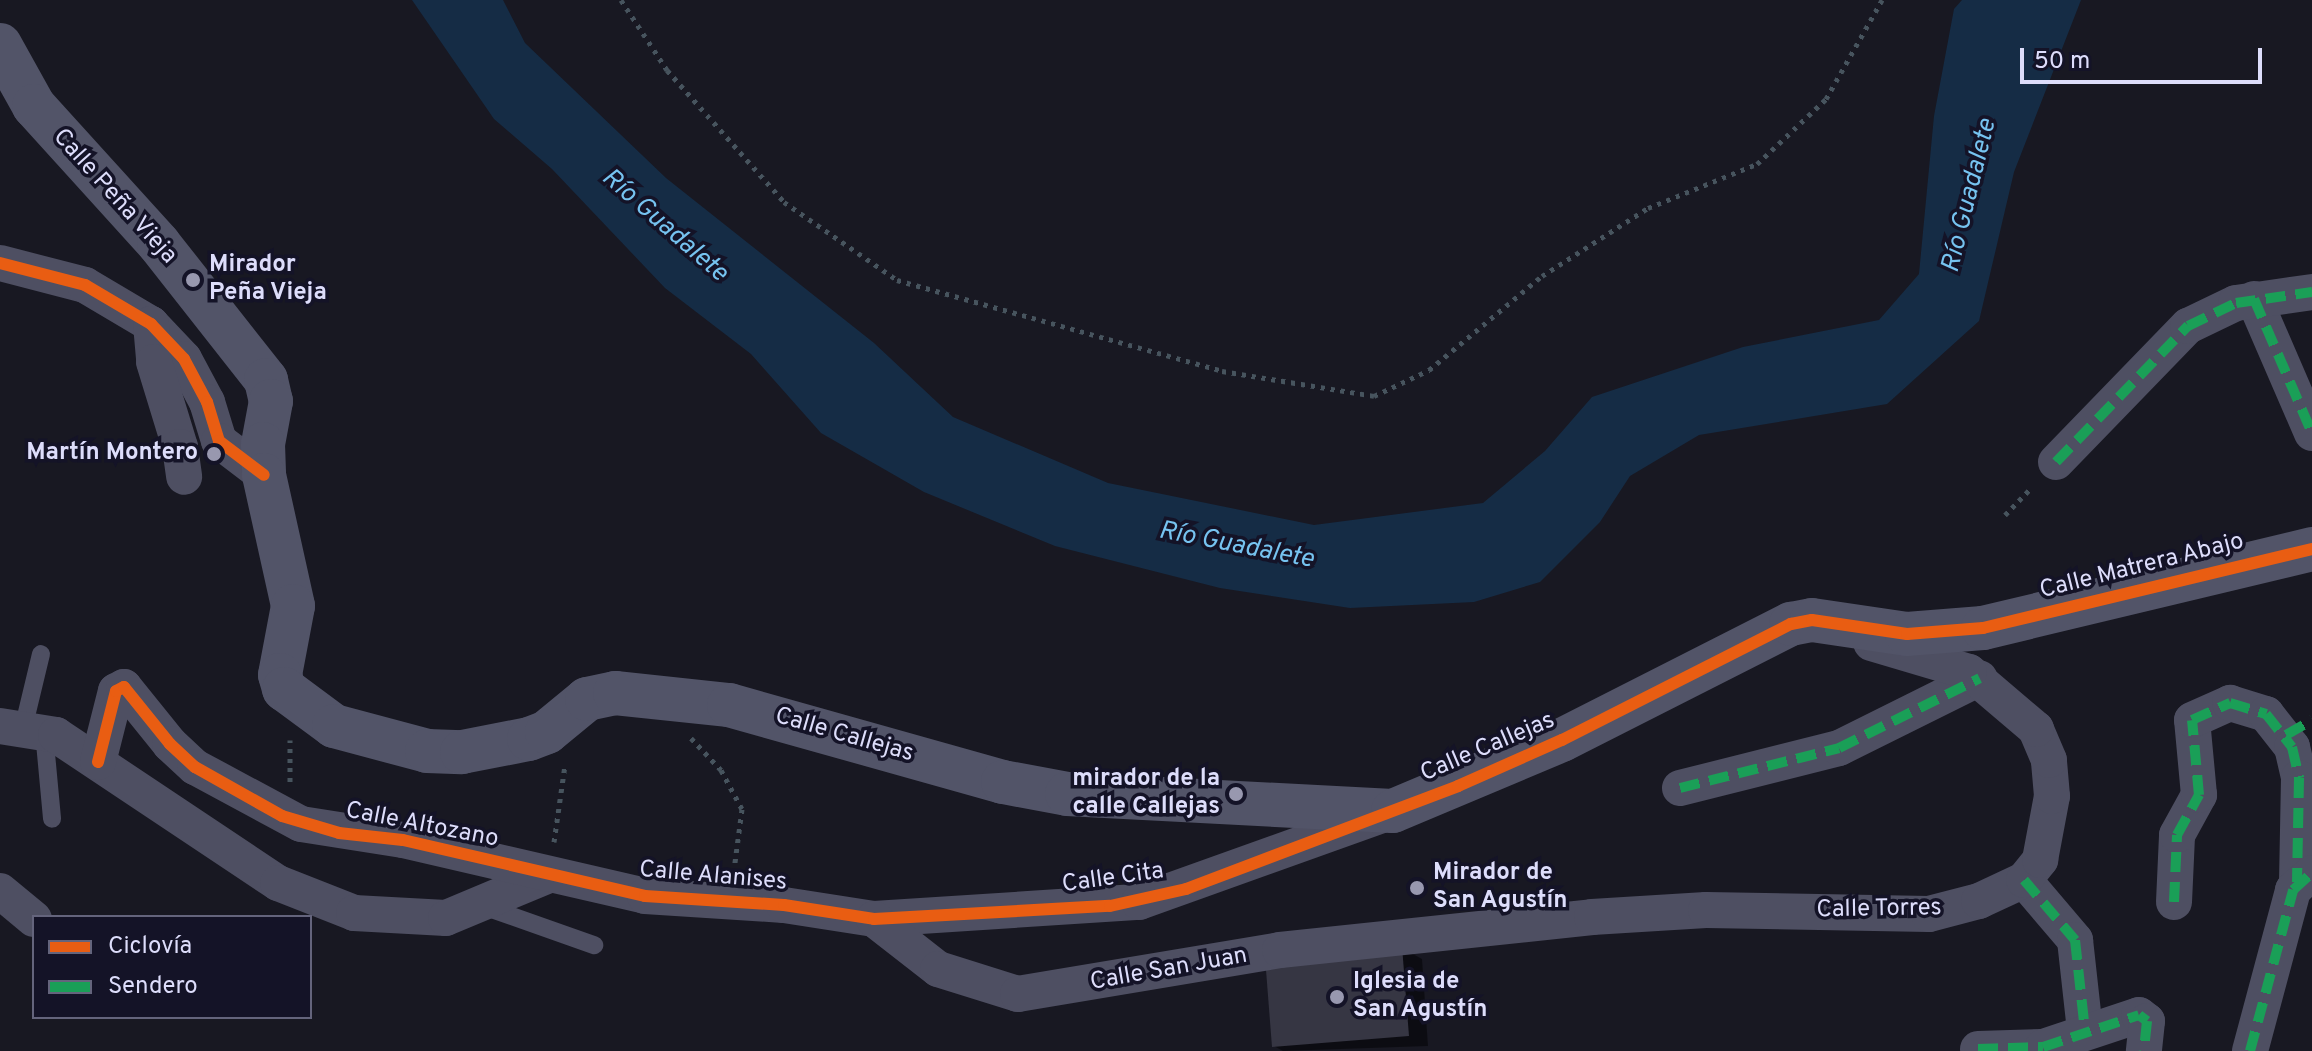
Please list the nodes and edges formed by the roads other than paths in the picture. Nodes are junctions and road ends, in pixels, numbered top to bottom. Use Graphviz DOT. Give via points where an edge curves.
graph roads {
  1 [pos="0,45"];
  2 [pos="0,263"];
  3 [pos="2312,292"];
  4 [pos="2254,299"];
  5 [pos="151,324"];
  6 [pos="2312,433"];
  7 [pos="2056,462"];
  8 [pos="264,475"];
  9 [pos="184,477"];
  10 [pos="2312,549"];
  11 [pos="1840,623"];
  12 [pos="41,654"];
  13 [pos="1980,678"];
  14 [pos="288,695"];
  15 [pos="2288,723"];
  16 [pos="22,729"];
  17 [pos="98,762"];
  18 [pos="1680,788"];
  19 [pos="1393,811"];
  20 [pos="52,819"];
  21 [pos="549,875"];
  22 [pos="2305,878"];
  23 [pos="2024,880"];
  24 [pos="0,891"];
  25 [pos="2174,902"];
  26 [pos="483,906"];
  27 [pos="32,917"];
  28 [pos="874,919"];
  29 [pos="1484,928"];
  30 [pos="594,945"];
  31 [pos="2085,1031"];
  32 [pos="1978,1049"];
  33 [pos="2144,1051"];
  34 [pos="2250,1051"];
  1 -- 8 [label="street, Calle Peña Vieja" via="39,113 159,244 266,380 271,401"];
  2 -- 5 [label="street" via="85,285"];
  3 -- 4 [label="street"];
  4 -- 6 [label="street"];
  4 -- 7 [label="street" via="2225,306 2176,334"];
  5 -- 8 [label="street" via="190,370 219,441"];
  5 -- 9 [label="street" via="154,362"];
  8 -- 14 [label="street, Calle Peña Vieja" via="293,606 280,675"];
  10 -- 11 [label="street, Calle Matrera Abajo" via="1983,628 1907,634"];
  11 -- 13 [label="street" via="1857,639"];
  11 -- 19 [label="street, Calle Callejas" via="1812,620 1765,633 1599,722"];
  12 -- 16 [label="lane"];
  13 -- 18 [label="street" via="1839,748"];
  13 -- 23 [label="street" via="2036,729 2049,760 2052,796 2040,860"];
  14 -- 19 [label="street, Calle Callejas" via="342,730 427,751 462,752 547,732 596,695 687,699 761,712 989,778 1067,794"];
  15 -- 22 [label="street" via="2299,778"];
  15 -- 25 [label="street" via="2230,703 2192,720 2199,795 2177,835"];
  16 -- 17 [label="street"];
  16 -- 20 [label="lane"];
  17 -- 21 [label="street, Calle Altozano" via="116,691 124,687 182,756 288,819"];
  17 -- 26 [label="street" via="201,834 313,901 404,919 446,918"];
  19 -- 28 [label="street, Calle Cita" via="1139,902"];
  21 -- 26 [label="street"];
  21 -- 28 [label="street, Calle Alanises" via="645,896 784,905"];
  22 -- 34 [label="street"];
  23 -- 29 [label="street, Calle Torres" via="1979,901 1929,914 1706,910"];
  23 -- 31 [label="street" via="2075,940"];
  24 -- 27 [label="street"];
  26 -- 30 [label="lane"];
  28 -- 29 [label="street, Calle San Juan" via="938,969 1018,994 1280,950"];
  31 -- 32 [label="street" via="2043,1047"];
  31 -- 33 [label="street" via="2144,1016"];
}
